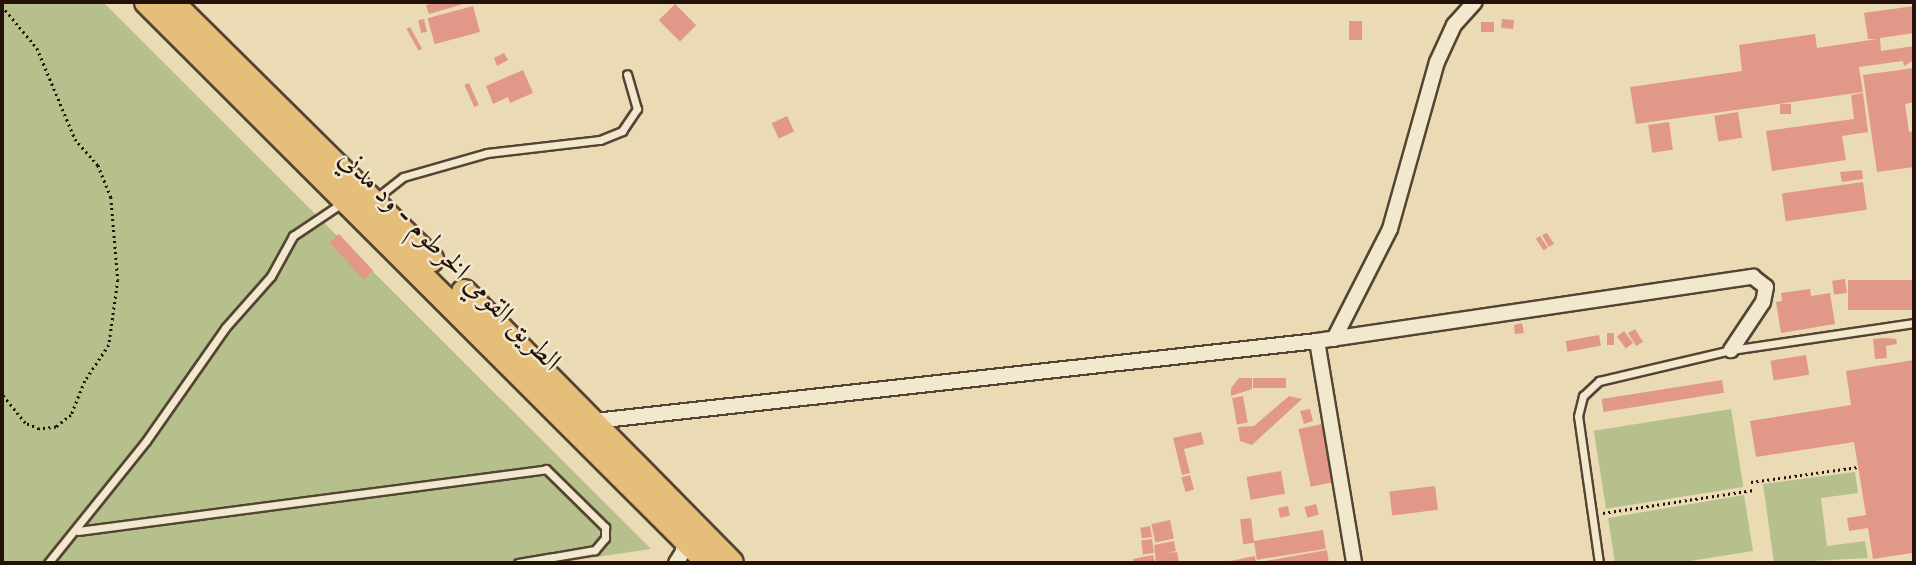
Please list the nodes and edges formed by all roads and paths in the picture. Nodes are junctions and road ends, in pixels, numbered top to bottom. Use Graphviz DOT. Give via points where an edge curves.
graph roads {
  1 [pos="147,2"];
  2 [pos="172,2"];
  3 [pos="1475,2"];
  4 [pos="2,6"];
  5 [pos="627,74"];
  6 [pos="346,201"];
  7 [pos="372,202"];
  8 [pos="1914,323"];
  9 [pos="1334,339"];
  10 [pos="1317,341"];
  11 [pos="1731,351"];
  12 [pos="2,395"];
  13 [pos="595,421"];
  14 [pos="1858,467"];
  15 [pos="1751,482"];
  16 [pos="1753,490"];
  17 [pos="1593,515"];
  18 [pos="78,531"];
  19 [pos="684,538"];
  20 [pos="48,563"];
  21 [pos="518,563"];
  22 [pos="676,563"];
  23 [pos="709,563"];
  24 [pos="732,563"];
  25 [pos="1354,563"];
  26 [pos="1599,563"];
  1 -- 6 [label="highway, الطريق القومي الخرطوم - ود مدني"];
  2 -- 7 [label="highway, الطريق القومي الخرطوم - ود مدني"];
  3 -- 9 [label="street" via="1454,25 1437,62 1390,229"];
  4 -- 12 [label="path" via="37,48 75,139 98,165 111,197 118,280 109,345 85,381 71,415 56,427 39,429 25,423"];
  5 -- 7 [label="lane" via="636,109 622,131 600,140 487,153 414,174"];
  6 -- 18 [label="lane" via="293,236 271,276 225,328"];
  6 -- 19 [label="highway, الطريق القومي الخرطوم - ود مدني"];
  7 -- 13 [label="highway, الطريق القومي الخرطوم - ود مدني"];
  8 -- 11 [label="lane"];
  9 -- 10 [label="street"];
  9 -- 11 [label="street" via="1753,277 1766,287 1763,302"];
  10 -- 13 [label="street"];
  10 -- 25 [label="street"];
  11 -- 17 [label="lane" via="1599,381 1583,396 1578,416"];
  13 -- 24 [label="highway, الطريق القومي الخرطوم - ود مدني"];
  14 -- 15 [label="path"];
  16 -- 17 [label="path"];
  17 -- 26 [label="lane"];
  18 -- 20 [label="lane"];
  18 -- 21 [label="lane" via="546,469 605,527 605,538 595,550"];
  19 -- 22 [label="street"];
  19 -- 23 [label="highway, الطريق القومي الخرطوم - ود مدني"];
}
